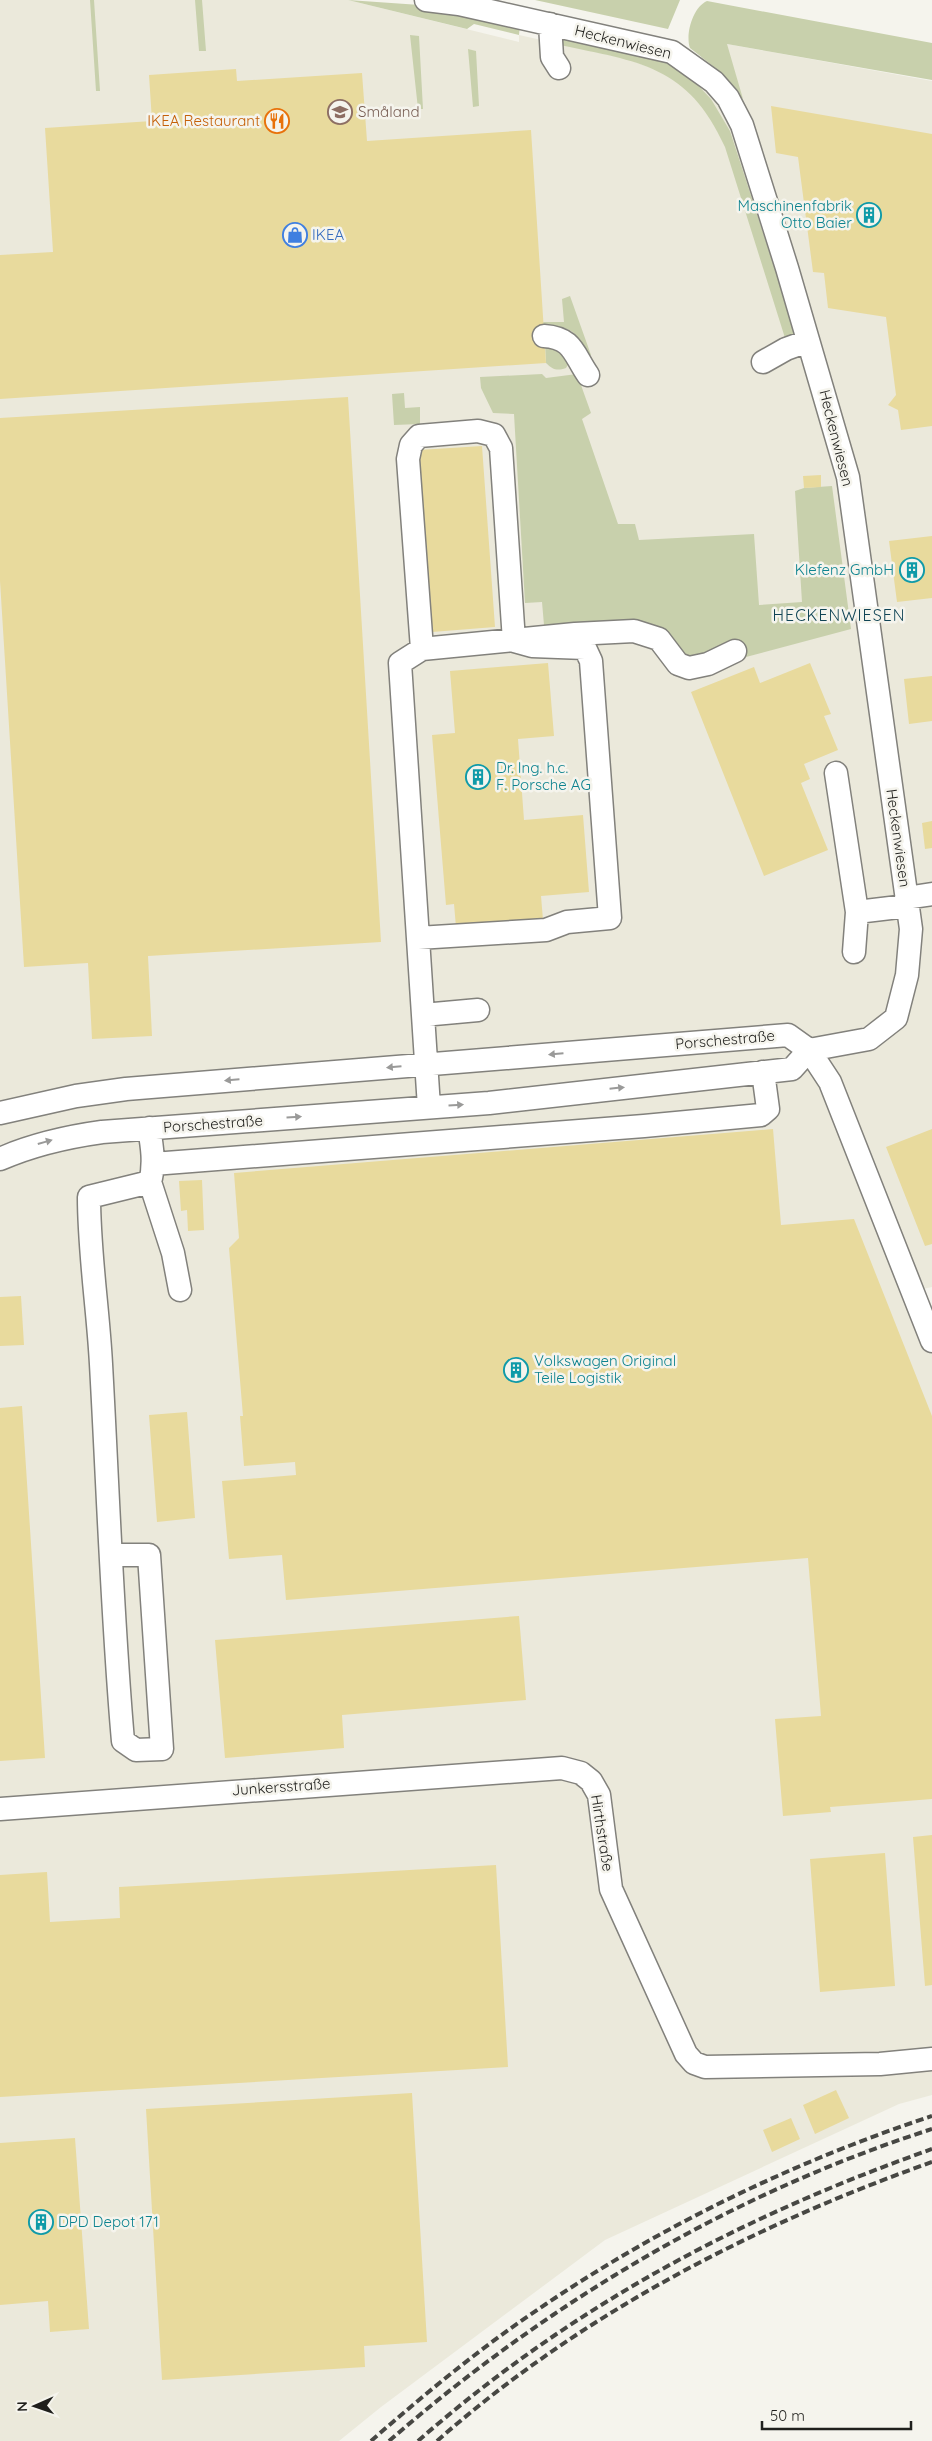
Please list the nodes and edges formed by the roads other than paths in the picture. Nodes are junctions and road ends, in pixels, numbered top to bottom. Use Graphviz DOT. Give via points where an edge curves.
graph roads {
  1 [pos="426,0"];
  2 [pos="550,24"];
  3 [pos="559,68"];
  4 [pos="544,336"];
  5 [pos="808,341"];
  6 [pos="763,362"];
  7 [pos="588,375"];
  8 [pos="514,641"];
  9 [pos="422,649"];
  10 [pos="735,651"];
  11 [pos="836,773"];
  12 [pos="932,894"];
  13 [pos="907,902"];
  14 [pos="857,912"];
  15 [pos="418,938"];
  16 [pos="854,952"];
  17 [pos="478,1010"];
  18 [pos="423,1016"];
  19 [pos="809,1050"];
  20 [pos="426,1064"];
  21 [pos="763,1072"];
  22 [pos="429,1107"];
  23 [pos="0,1114"];
  24 [pos="149,1128"];
  25 [pos="0,1159"];
  26 [pos="152,1173"];
  27 [pos="922,1289"];
  28 [pos="180,1290"];
  29 [pos="932,1341"];
  30 [pos="112,1555"];
  31 [pos="562,1768"];
  32 [pos="0,1809"];
  33 [pos="932,2059"];
  1 -- 2 [label="street, Heckenwiesen"];
  2 -- 3 [label="street" via="552,57"];
  2 -- 5 [label="street, Heckenwiesen" via="672,52 714,82 728,98 742,125"];
  4 -- 7 [label="street" via="559,337 569,343"];
  5 -- 6 [label="street"];
  5 -- 13 [label="street, Heckenwiesen" via="848,477"];
  8 -- 9 [label="street"];
  8 -- 9 [label="street" via="501,448 494,435 478,431 419,436 411,445 408,459"];
  8 -- 10 [label="street" via="634,631 659,639 678,664 689,668 708,664"];
  8 -- 15 [label="street" via="532,646 584,648 591,661 610,918 567,922 546,930"];
  9 -- 15 [label="street" via="400,663"];
  11 -- 14 [label="street"];
  12 -- 13 [label="street"];
  13 -- 14 [label="street"];
  13 -- 19 [label="street, Heckenwiesen" via="911,929 907,976 896,1018 870,1039"];
  14 -- 16 [label="street"];
  15 -- 18 [label="street"];
  17 -- 18 [label="street"];
  18 -- 20 [label="street"];
  19 -- 20 [label="street, Porschestraße, one-way" via="788,1035"];
  19 -- 21 [label="street, Porschestraße" via="792,1069"];
  19 -- 27 [label="street" via="830,1082"];
  20 -- 22 [label="street"];
  20 -- 23 [label="street, Porschestraße, one-way" via="126,1089 76,1096"];
  22 -- 21 [label="street, Porschestraße, one-way"];
  21 -- 26 [label="street" via="768,1109 761,1115"];
  24 -- 22 [label="street, Porschestraße, one-way"];
  25 -- 24 [label="street, Porschestraße, one-way" via="62,1137"];
  24 -- 26 [label="street"];
  26 -- 28 [label="street" via="174,1253"];
  26 -- 30 [label="street" via="89,1198"];
  27 -- 29 [label="street"];
  30 -- 30 [label="street" via="123,1742 136,1750 162,1749 149,1555"];
  31 -- 32 [label="street, Junkersstraße"];
  31 -- 33 [label="street, Hirthstraße" via="586,1777 599,1795 611,1889 686,2054 694,2064 705,2067 880,2064"];
}
